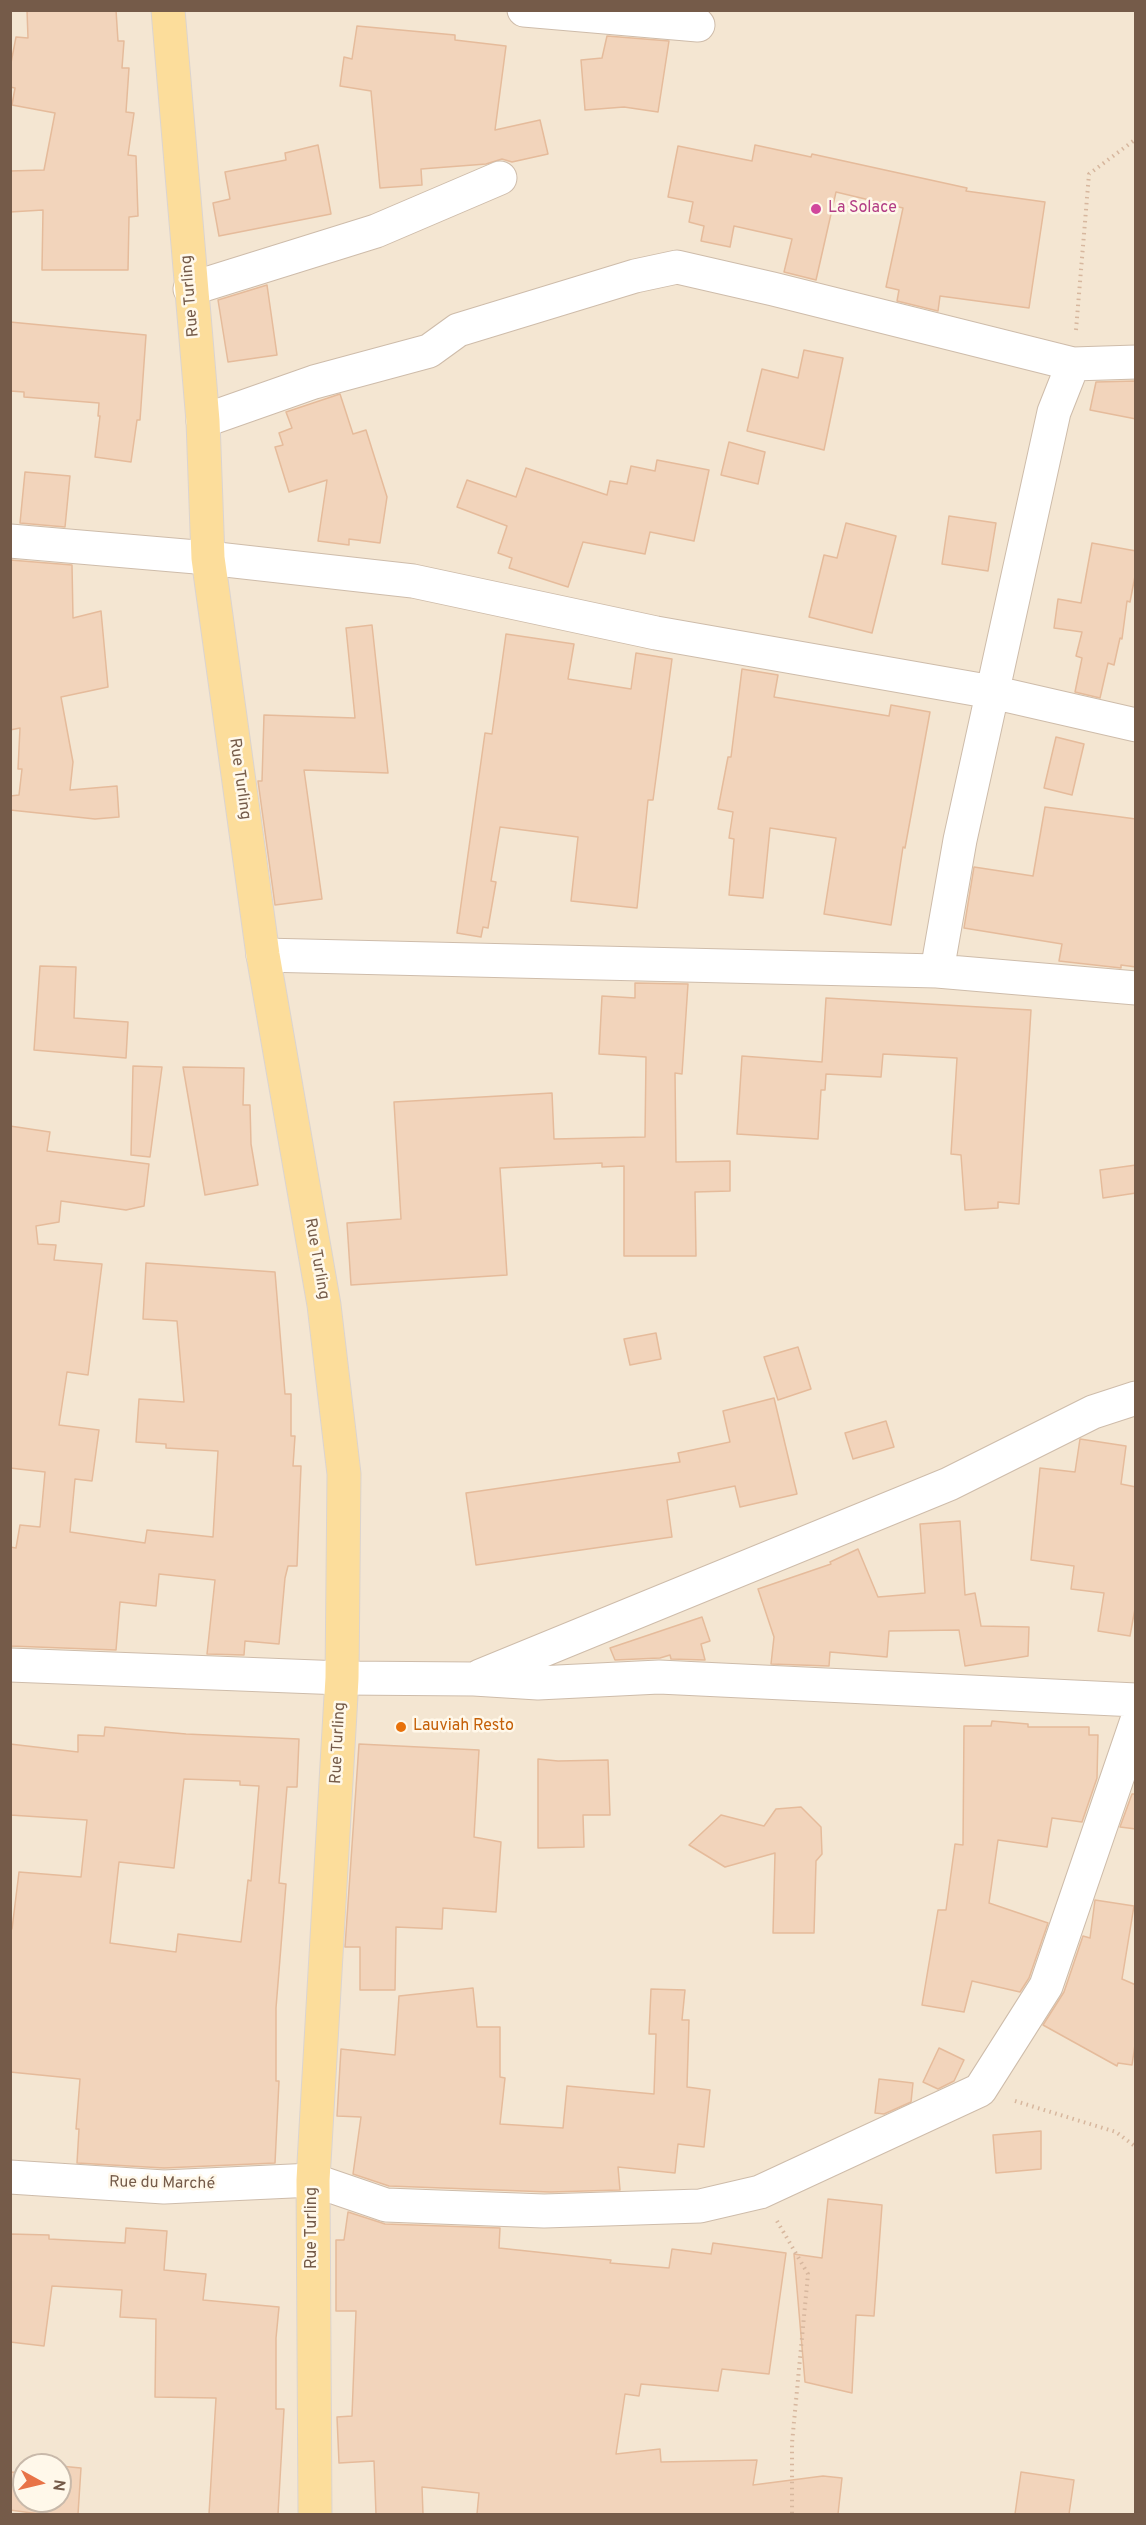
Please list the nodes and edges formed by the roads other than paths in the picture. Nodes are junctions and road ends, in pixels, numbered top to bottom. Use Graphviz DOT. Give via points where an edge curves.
graph roads {
  1 [pos="168,10"];
  2 [pos="524,10"];
  3 [pos="698,25"];
  4 [pos="500,178"];
  5 [pos="190,289"];
  6 [pos="1136,362"];
  7 [pos="1073,364"];
  8 [pos="203,421"];
  9 [pos="10,541"];
  10 [pos="208,558"];
  11 [pos="992,692"];
  12 [pos="1136,725"];
  13 [pos="263,955"];
  14 [pos="937,971"];
  15 [pos="1136,988"];
  16 [pos="1136,1398"];
  17 [pos="10,1665"];
  18 [pos="342,1678"];
  19 [pos="474,1679"];
  20 [pos="1136,1700"];
  21 [pos="1136,1723"];
  22 [pos="10,2177"];
  23 [pos="313,2180"];
  24 [pos="315,2514"];
  1 -- 5 [label="main road, Rue Turling"];
  2 -- 3 [label="street"];
  4 -- 5 [label="street" via="376,231"];
  5 -- 8 [label="main road, Rue Turling"];
  6 -- 7 [label="street"];
  7 -- 8 [label="street" via="677,267 458,330 429,351 314,382"];
  7 -- 11 [label="street" via="1054,412"];
  8 -- 10 [label="main road, Rue Turling"];
  9 -- 10 [label="street"];
  10 -- 11 [label="street" via="413,581 656,633"];
  10 -- 13 [label="main road, Rue Turling"];
  11 -- 12 [label="street"];
  11 -- 14 [label="street"];
  13 -- 14 [label="street"];
  13 -- 18 [label="main road, Rue Turling" via="324,1305 344,1474"];
  14 -- 15 [label="street"];
  16 -- 19 [label="street" via="1093,1412 950,1484"];
  17 -- 18 [label="street"];
  18 -- 19 [label="street"];
  18 -- 23 [label="main road, Rue Turling"];
  19 -- 20 [label="street" via="538,1683 659,1677"];
  21 -- 23 [label="street" via="1046,1986 980,2090 760,2192 700,2205 544,2211 386,2205"];
  22 -- 23 [label="street, Rue du Marché" via="164,2187"];
  23 -- 24 [label="main road, Rue Turling"];
}
